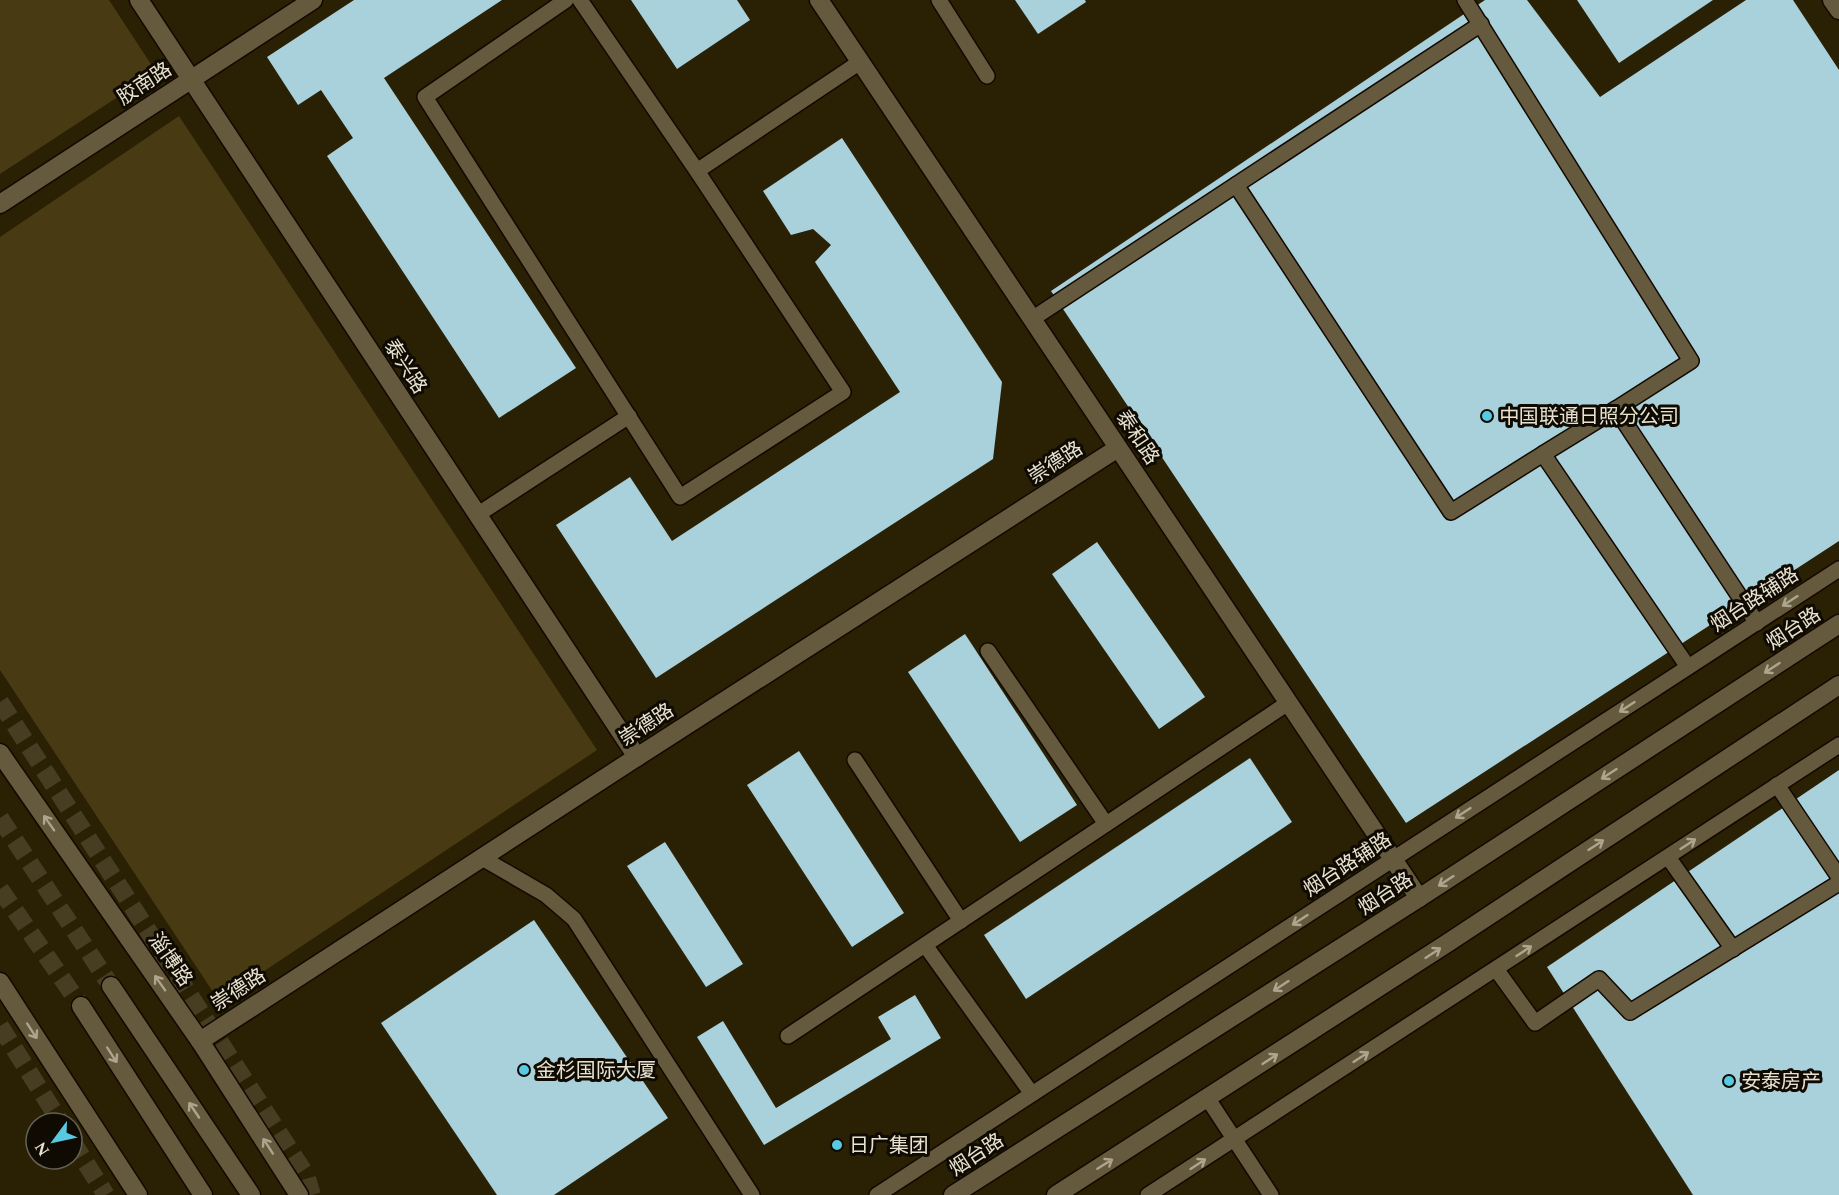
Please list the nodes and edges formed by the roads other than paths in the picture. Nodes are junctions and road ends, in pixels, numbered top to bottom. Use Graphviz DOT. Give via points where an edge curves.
graph roads {
  1 [pos="139,0"];
  2 [pos="313,0"];
  3 [pos="566,0"];
  4 [pos="580,0"];
  5 [pos="819,0"];
  6 [pos="939,0"];
  7 [pos="1466,0"];
  8 [pos="1832,0"];
  9 [pos="1839,10"];
  10 [pos="1481,24"];
  11 [pos="861,62"];
  12 [pos="987,76"];
  13 [pos="191,80"];
  14 [pos="697,171"];
  15 [pos="1236,185"];
  16 [pos="0,204"];
  17 [pos="1032,319"];
  18 [pos="1616,409"];
  19 [pos="628,416"];
  20 [pos="1118,448"];
  21 [pos="1543,454"];
  22 [pos="477,515"];
  23 [pos="1839,569"];
  24 [pos="1756,622"];
  25 [pos="1839,624"];
  26 [pos="988,651"];
  27 [pos="1688,667"];
  28 [pos="1839,685"];
  29 [pos="1288,704"];
  30 [pos="1839,745"];
  31 [pos="0,753"];
  32 [pos="637,757"];
  33 [pos="855,760"];
  34 [pos="1777,785"];
  35 [pos="1106,824"];
  36 [pos="1668,857"];
  37 [pos="482,858"];
  38 [pos="1393,859"];
  39 [pos="1839,877"];
  40 [pos="1839,883"];
  41 [pos="1419,898"];
  42 [pos="961,921"];
  43 [pos="925,945"];
  44 [pos="1733,949"];
  45 [pos="1496,969"];
  46 [pos="0,982"];
  47 [pos="111,986"];
  48 [pos="81,1006"];
  49 [pos="788,1036"];
  50 [pos="200,1041"];
  51 [pos="1032,1094"];
  52 [pos="1208,1099"];
  53 [pos="1234,1139"];
  54 [pos="138,1195"];
  55 [pos="203,1195"];
  56 [pos="251,1195"];
  57 [pos="299,1195"];
  58 [pos="752,1195"];
  59 [pos="877,1195"];
  60 [pos="953,1195"];
  61 [pos="1056,1195"];
  62 [pos="1148,1195"];
  63 [pos="1271,1195"];
  1 -- 13 [label="street, 泰兴路"];
  2 -- 13 [label="street, 胶南路"];
  3 -- 19 [label="lane" via="425,97"];
  4 -- 14 [label="lane"];
  5 -- 11 [label="street, 泰和路"];
  6 -- 12 [label="lane"];
  7 -- 10 [label="lane"];
  8 -- 9 [label="street"];
  10 -- 15 [label="lane"];
  10 -- 18 [label="lane" via="1690,361"];
  11 -- 14 [label="lane"];
  11 -- 17 [label="street, 泰和路"];
  13 -- 16 [label="street, 胶南路"];
  13 -- 22 [label="street, 泰兴路"];
  14 -- 19 [label="lane" via="843,392 680,497"];
  15 -- 17 [label="lane"];
  15 -- 21 [label="lane" via="1451,512"];
  17 -- 20 [label="street, 泰和路"];
  18 -- 21 [label="lane"];
  18 -- 24 [label="lane"];
  19 -- 22 [label="lane"];
  20 -- 29 [label="street, 泰和路"];
  20 -- 32 [label="street, 崇德路"];
  21 -- 27 [label="lane"];
  22 -- 32 [label="street, 泰兴路"];
  23 -- 24 [label="lane, 烟台路辅路, one-way"];
  24 -- 27 [label="lane, 烟台路辅路"];
  25 -- 41 [label="street, 烟台路, one-way"];
  26 -- 35 [label="lane"];
  27 -- 38 [label="lane, 烟台路辅路, one-way"];
  52 -- 28 [label="street, one-way"];
  29 -- 35 [label="lane"];
  29 -- 38 [label="street, 泰和路"];
  30 -- 34 [label="lane"];
  50 -- 31 [label="street, 淄博路, one-way"];
  32 -- 37 [label="street, 崇德路"];
  33 -- 42 [label="lane"];
  36 -- 34 [label="lane, one-way"];
  34 -- 39 [label="lane"];
  35 -- 42 [label="lane"];
  36 -- 44 [label="lane"];
  45 -- 36 [label="lane, one-way"];
  37 -- 50 [label="street, 崇德路"];
  37 -- 58 [label="lane" via="546,895 574,919"];
  38 -- 41 [label="street, 泰和路"];
  38 -- 51 [label="lane, 烟台路辅路, one-way"];
  40 -- 44 [label="lane"];
  41 -- 60 [label="street, 烟台路, one-way"];
  42 -- 43 [label="lane"];
  43 -- 49 [label="lane"];
  43 -- 51 [label="lane"];
  44 -- 45 [label="lane" via="1630,1012 1599,979 1535,1023"];
  53 -- 45 [label="lane, one-way"];
  46 -- 54 [label="street, one-way"];
  56 -- 47 [label="street, one-way"];
  48 -- 55 [label="street, one-way"];
  57 -- 50 [label="street, 淄博路, one-way"];
  51 -- 59 [label="lane, 烟台路辅路"];
  52 -- 53 [label="lane"];
  61 -- 52 [label="street, one-way"];
  62 -- 53 [label="lane, one-way"];
  53 -- 63 [label="lane"];
}
